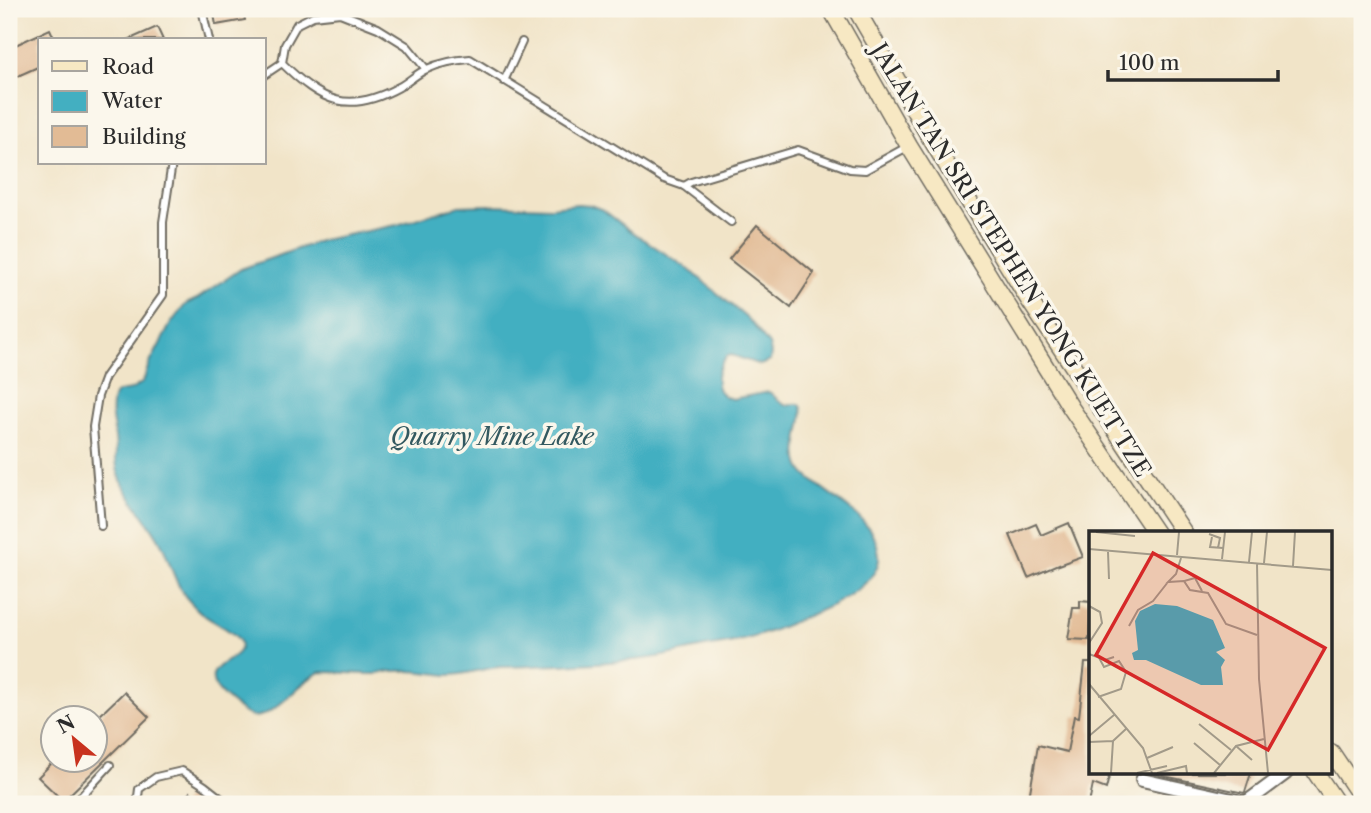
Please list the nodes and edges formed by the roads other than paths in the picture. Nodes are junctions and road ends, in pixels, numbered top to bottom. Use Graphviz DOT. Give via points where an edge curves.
graph roads {
  1 [pos="202,9"];
  2 [pos="831,9"];
  3 [pos="856,9"];
  4 [pos="209,38"];
  5 [pos="522,42"];
  6 [pos="282,64"];
  7 [pos="426,69"];
  8 [pos="266,74"];
  9 [pos="504,81"];
  10 [pos="909,146"];
  11 [pos="172,164"];
  12 [pos="684,186"];
  13 [pos="731,222"];
  14 [pos="101,526"];
  15 [pos="1155,531"];
  16 [pos="1183,531"];
  17 [pos="1332,753"];
  18 [pos="110,765"];
  19 [pos="1285,774"];
  20 [pos="1317,774"];
  21 [pos="1142,780"];
  22 [pos="1362,798"];
  23 [pos="74,804"];
  24 [pos="137,804"];
  25 [pos="228,804"];
  26 [pos="1245,804"];
  27 [pos="1338,804"];
  1 -- 4 [label="lane"];
  2 -- 10 [label="main road, JALAN TAN SRI STEPHEN YONG KUET TZE"];
  3 -- 16 [label="main road, JALAN TAN SRI STEPHEN YONG KUET TZE" via="1029,300"];
  5 -- 9 [label="lane"];
  6 -- 7 [label="lane" via="331,100 351,103 399,87"];
  6 -- 7 [label="lane" via="285,45 297,24 313,16 340,13 407,46"];
  6 -- 8 [label="lane"];
  7 -- 9 [label="lane" via="470,59"];
  9 -- 12 [label="lane" via="664,179"];
  10 -- 12 [label="lane" via="865,170 798,150"];
  10 -- 15 [label="main road, JALAN TAN SRI STEPHEN YONG KUET TZE" via="1071,408"];
  11 -- 14 [label="lane" via="163,222 163,295 105,377 97,397 93,427"];
  12 -- 13 [label="lane"];
  17 -- 22 [label="main road"];
  18 -- 23 [label="lane"];
  19 -- 26 [label="street"];
  20 -- 27 [label="main road"];
  21 -- 26 [label="street"];
  24 -- 25 [label="lane" via="139,789 156,777 182,771"];
}
